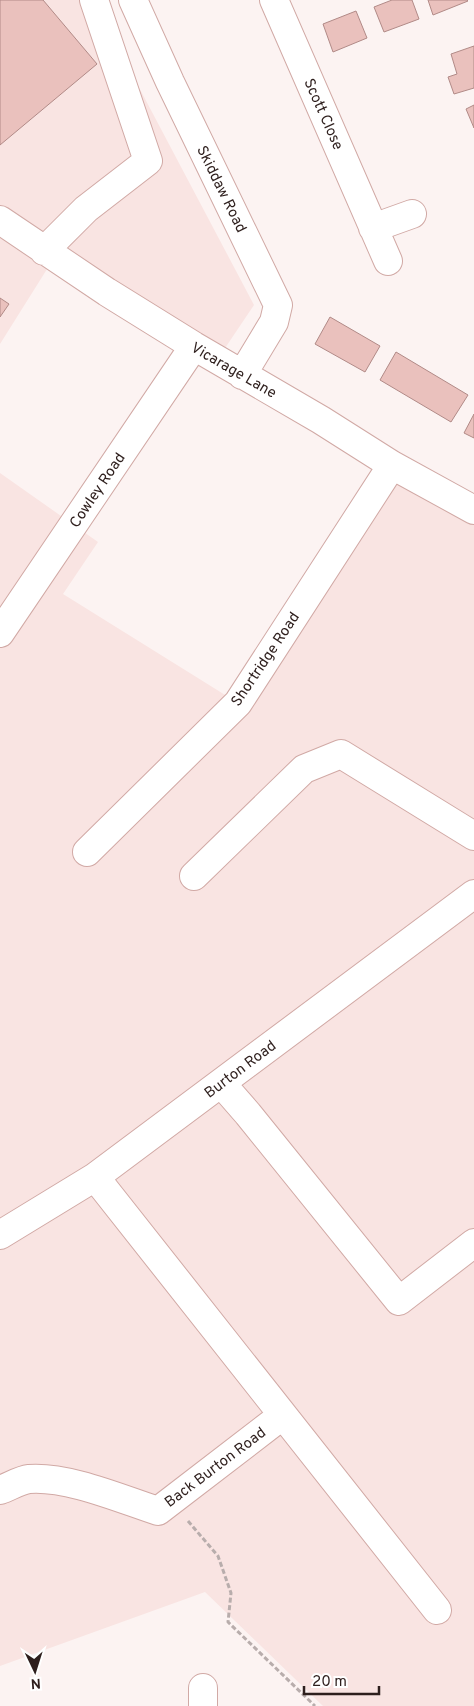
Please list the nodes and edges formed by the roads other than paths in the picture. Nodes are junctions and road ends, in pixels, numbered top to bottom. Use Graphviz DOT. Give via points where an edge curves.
graph roads {
  1 [pos="94,0"];
  2 [pos="133,0"];
  3 [pos="274,0"];
  4 [pos="412,214"];
  5 [pos="4,226"];
  6 [pos="373,228"];
  7 [pos="44,251"];
  8 [pos="388,261"];
  9 [pos="194,346"];
  10 [pos="242,375"];
  11 [pos="392,465"];
  12 [pos="474,510"];
  13 [pos="0,633"];
  14 [pos="474,836"];
  15 [pos="87,852"];
  16 [pos="194,876"];
  17 [pos="474,894"];
  18 [pos="221,1083"];
  19 [pos="95,1177"];
  20 [pos="0,1235"];
  21 [pos="474,1243"];
  22 [pos="283,1415"];
  23 [pos="0,1490"];
  24 [pos="438,1610"];
  1 -- 7 [label="street" via="148,161 86,208"];
  2 -- 10 [label="street, Skiddaw Road" via="278,305 274,322"];
  3 -- 6 [label="street, Scott Close"];
  4 -- 6 [label="street"];
  5 -- 7 [label="street, Vicarage Lane"];
  6 -- 8 [label="street, Scott Close"];
  7 -- 9 [label="street, Vicarage Lane"];
  9 -- 10 [label="street, Vicarage Lane"];
  9 -- 13 [label="street, Cowley Road"];
  10 -- 11 [label="street, Vicarage Lane"];
  11 -- 12 [label="street, Vicarage Lane"];
  11 -- 15 [label="street, Shortridge Road" via="238,703"];
  14 -- 16 [label="street" via="341,754 304,769"];
  17 -- 18 [label="street, Burton Road"];
  18 -- 19 [label="street, Burton Road"];
  18 -- 21 [label="street" via="399,1301"];
  19 -- 20 [label="street, Burton Road"];
  19 -- 22 [label="street"];
  22 -- 23 [label="street, Back Burton Road" via="158,1511 53,1480 28,1479"];
  22 -- 24 [label="street"];
}
